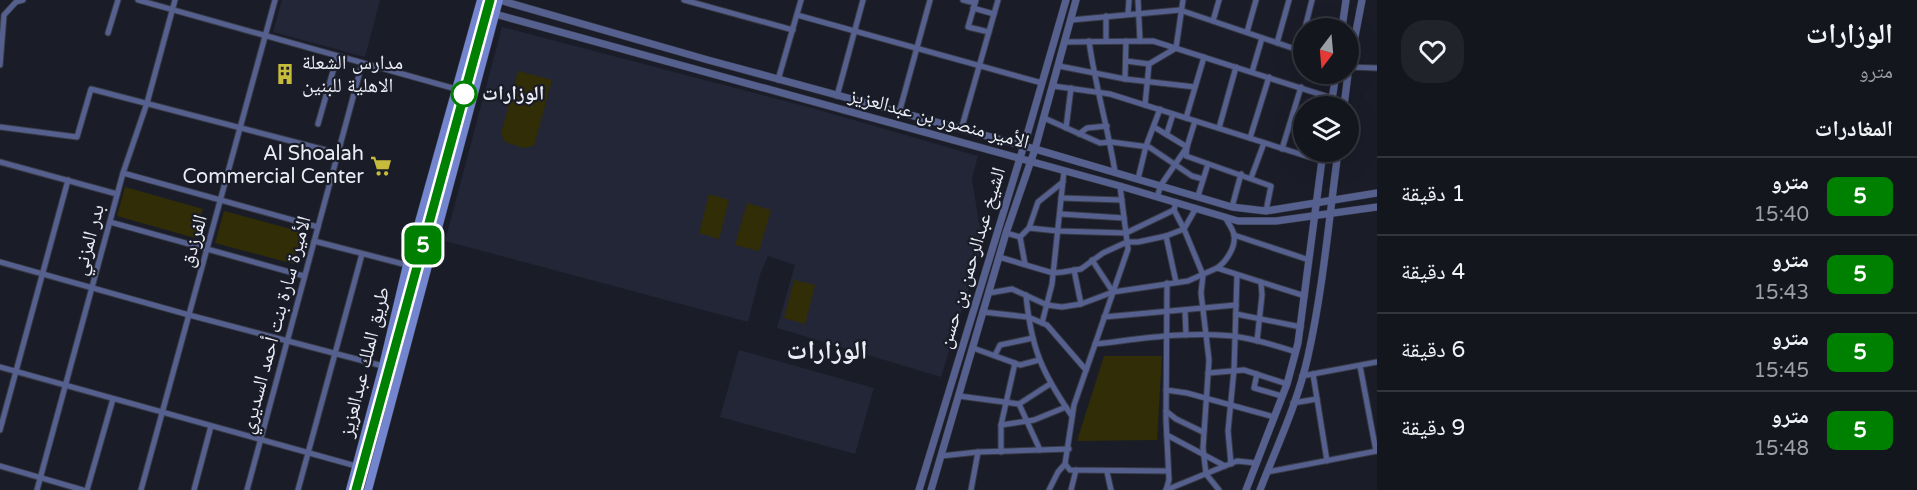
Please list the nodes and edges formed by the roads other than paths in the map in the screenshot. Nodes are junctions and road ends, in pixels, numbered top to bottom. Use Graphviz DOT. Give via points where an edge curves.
graph roads {
  1 [pos="23,0"];
  2 [pos="118,0"];
  3 [pos="138,0"];
  4 [pos="175,0"];
  5 [pos="275,0"];
  6 [pos="481,0"];
  7 [pos="499,0"];
  8 [pos="684,0"];
  9 [pos="801,0"];
  10 [pos="863,0"];
  11 [pos="930,0"];
  12 [pos="963,0"];
  13 [pos="998,0"];
  14 [pos="1065,0"];
  15 [pos="1076,0"];
  16 [pos="1129,0"];
  17 [pos="1138,0"];
  18 [pos="1183,0"];
  19 [pos="1219,0"];
  20 [pos="1256,0"];
  21 [pos="1289,0"];
  22 [pos="1312,0"];
  23 [pos="1346,0"];
  24 [pos="1362,0"];
  25 [pos="975,4"];
  26 [pos="530,9"];
  27 [pos="1180,10"];
  28 [pos="173,11"];
  29 [pos="495,14"];
  30 [pos="994,14"];
  31 [pos="1139,14"];
  32 [pos="796,15"];
  33 [pos="1128,15"];
  34 [pos="1106,16"];
  35 [pos="1308,18"];
  36 [pos="1343,18"];
  37 [pos="1359,18"];
  38 [pos="1071,20"];
  39 [pos="1213,21"];
  40 [pos="526,23"];
  41 [pos="792,30"];
  42 [pos="854,31"];
  43 [pos="989,32"];
  44 [pos="1247,32"];
  45 [pos="108,33"];
  46 [pos="265,35"];
  47 [pos="1262,38"];
  48 [pos="1089,41"];
  49 [pos="1106,41"];
  50 [pos="1126,41"];
  51 [pos="1140,41"];
  52 [pos="1153,41"];
  53 [pos="1176,41"];
  54 [pos="1065,42"];
  55 [pos="1277,43"];
  56 [pos="916,48"];
  57 [pos="1176,48"];
  58 [pos="1293,48"];
  59 [pos="337,57"];
  60 [pos="1204,57"];
  61 [pos="1126,62"];
  62 [pos="362,64"];
  63 [pos="1149,64"];
  64 [pos="0,65"];
  65 [pos="980,66"];
  66 [pos="1059,66"];
  67 [pos="1236,67"];
  68 [pos="1359,67"];
  69 [pos="1377,68"];
  70 [pos="1252,72"];
  71 [pos="1093,73"];
  72 [pos="1269,77"];
  73 [pos="1125,79"];
  74 [pos="778,80"];
  75 [pos="1147,82"];
  76 [pos="1042,83"];
  77 [pos="1053,86"];
  78 [pos="1195,87"];
  79 [pos="1301,87"];
  80 [pos="1071,88"];
  81 [pos="456,89"];
  82 [pos="1100,92"];
  83 [pos="837,96"];
  84 [pos="1326,96"];
  85 [pos="147,103"];
  86 [pos="1146,105"];
  87 [pos="1160,109"];
  88 [pos="899,113"];
  89 [pos="1173,114"];
  90 [pos="1044,118"];
  91 [pos="1186,118"];
  92 [pos="1195,121"];
  93 [pos="318,124"];
  94 [pos="241,126"];
  95 [pos="1107,126"];
  96 [pos="0,127"];
  97 [pos="1154,127"];
  98 [pos="1066,128"];
  99 [pos="1219,128"];
  100 [pos="962,130"];
  101 [pos="1167,133"];
  102 [pos="1079,134"];
  103 [pos="1250,138"];
  104 [pos="1111,142"];
  105 [pos="1264,143"];
  106 [pos="1146,146"];
  107 [pos="1023,147"];
  108 [pos="1187,147"];
  109 [pos="1035,149"];
  110 [pos="1282,149"];
  111 [pos="1293,152"];
  112 [pos="338,153"];
  113 [pos="1020,159"];
  114 [pos="0,162"];
  115 [pos="1031,162"];
  116 [pos="1322,162"];
  117 [pos="1337,162"];
  118 [pos="1208,164"];
  119 [pos="1174,165"];
  120 [pos="1064,171"];
  121 [pos="123,172"];
  122 [pos="1115,172"];
  123 [pos="1241,174"];
  124 [pos="1251,178"];
  125 [pos="1138,179"];
  126 [pos="1203,179"];
  127 [pos="68,180"];
  128 [pos="1063,182"];
  129 [pos="1161,185"];
  130 [pos="1120,186"];
  131 [pos="1377,193"];
  132 [pos="117,194"];
  133 [pos="1198,196"];
  134 [pos="1157,197"];
  135 [pos="1061,198"];
  136 [pos="221,199"];
  137 [pos="1122,200"];
  138 [pos="1331,200"];
  139 [pos="1317,201"];
  140 [pos="1176,202"];
  141 [pos="1232,207"];
  142 [pos="1377,207"];
  143 [pos="1196,208"];
  144 [pos="1174,210"];
  145 [pos="1266,211"];
  146 [pos="1060,214"];
  147 [pos="1329,214"];
  148 [pos="1314,216"];
  149 [pos="1225,217"];
  150 [pos="1124,218"];
  151 [pos="110,222"];
  152 [pos="318,227"];
  153 [pos="1029,228"];
  154 [pos="1184,228"];
  155 [pos="1058,231"];
  156 [pos="1006,233"];
  157 [pos="1126,233"];
  158 [pos="1234,235"];
  159 [pos="1166,236"];
  160 [pos="1020,237"];
  161 [pos="314,241"];
  162 [pos="1127,242"];
  163 [pos="207,249"];
  164 [pos="362,254"];
  165 [pos="999,257"];
  166 [pos="1092,260"];
  167 [pos="1309,260"];
  168 [pos="0,262"];
  169 [pos="1025,264"];
  170 [pos="407,266"];
  171 [pos="1217,268"];
  172 [pos="1074,270"];
  173 [pos="1053,273"];
  174 [pos="43,274"];
  175 [pos="1203,275"];
  176 [pos="1237,275"];
  177 [pos="304,276"];
  178 [pos="1176,282"];
  179 [pos="1261,282"];
  180 [pos="1167,283"];
  181 [pos="92,287"];
  182 [pos="1113,292"];
  183 [pos="989,293"];
  184 [pos="1026,295"];
  185 [pos="1305,296"];
  186 [pos="1081,304"];
  187 [pos="1047,305"];
  188 [pos="1236,305"];
  189 [pos="1203,309"];
  190 [pos="1185,310"];
  191 [pos="1167,311"];
  192 [pos="983,312"];
  193 [pos="189,315"];
  194 [pos="1236,315"];
  195 [pos="1028,317"];
  196 [pos="1104,317"];
  197 [pos="1259,318"];
  198 [pos="1042,323"];
  199 [pos="1301,327"];
  200 [pos="1205,334"];
  201 [pos="1186,335"];
  202 [pos="1166,336"];
  203 [pos="1235,336"];
  204 [pos="1033,338"];
  205 [pos="286,340"];
  206 [pos="1257,341"];
  207 [pos="1095,344"];
  208 [pos="973,348"];
  209 [pos="1296,352"];
  210 [pos="335,353"];
  211 [pos="995,355"];
  212 [pos="1039,360"];
  213 [pos="1377,362"];
  214 [pos="1015,363"];
  215 [pos="383,366"];
  216 [pos="1360,366"];
  217 [pos="0,367"];
  218 [pos="1086,370"];
  219 [pos="1234,370"];
  220 [pos="16,371"];
  221 [pos="1208,373"];
  222 [pos="1257,374"];
  223 [pos="1313,374"];
  224 [pos="1302,376"];
  225 [pos="65,384"];
  226 [pos="1050,384"];
  227 [pos="1287,384"];
  228 [pos="1166,390"];
  229 [pos="959,396"];
  230 [pos="1282,396"];
  231 [pos="1206,398"];
  232 [pos="113,399"];
  233 [pos="1317,399"];
  234 [pos="1006,401"];
  235 [pos="1293,403"];
  236 [pos="1019,404"];
  237 [pos="1230,405"];
  238 [pos="1066,407"];
  239 [pos="1166,411"];
  240 [pos="162,412"];
  241 [pos="1072,416"];
  242 [pos="1274,417"];
  243 [pos="1026,421"];
  244 [pos="1001,425"];
  245 [pos="211,426"];
  246 [pos="0,430"];
  247 [pos="1203,432"];
  248 [pos="1167,435"];
  249 [pos="260,440"];
  250 [pos="1069,449"];
  251 [pos="1040,450"];
  252 [pos="1376,451"];
  253 [pos="978,452"];
  254 [pos="1000,452"];
  255 [pos="308,453"];
  256 [pos="1204,454"];
  257 [pos="941,456"];
  258 [pos="1327,461"];
  259 [pos="1256,463"];
  260 [pos="1065,464"];
  261 [pos="1228,465"];
  262 [pos="0,466"];
  263 [pos="356,466"];
  264 [pos="1076,470"];
  265 [pos="1168,471"];
  266 [pos="1107,472"];
  267 [pos="1267,472"];
  268 [pos="1206,474"];
  269 [pos="40,478"];
  270 [pos="1184,483"];
  271 [pos="37,490"];
  272 [pos="85,490"];
  273 [pos="141,490"];
  274 [pos="194,490"];
  275 [pos="247,490"];
  276 [pos="298,490"];
  277 [pos="350,490"];
  278 [pos="368,490"];
  279 [pos="919,490"];
  280 [pos="931,490"];
  281 [pos="971,490"];
  282 [pos="1049,490"];
  283 [pos="1071,490"];
  284 [pos="1111,490"];
  285 [pos="1166,490"];
  286 [pos="1189,490"];
  287 [pos="1219,490"];
  288 [pos="1246,490"];
  289 [pos="1260,490"];
  1 -- 64 [label="street" via="4,15"];
  2 -- 45 [label="street"];
  3 -- 28 [label="street"];
  4 -- 28 [label="street, بدر المزني"];
  5 -- 46 [label="street, الفرزدق"];
  6 -- 81 [label="main road, طريق الملك عبدالعزيز"];
  7 -- 26 [label="street, الأمير منصور بن عبدالعزيز"];
  7 -- 29 [label="main road, طريق الملك عبدالعزيز"];
  8 -- 41 [label="street"];
  9 -- 32 [label="street"];
  10 -- 42 [label="street"];
  11 -- 56 [label="street"];
  12 -- 25 [label="street"];
  13 -- 30 [label="street"];
  14 -- 76 [label="street, الشيخ عبدالرحمن بن حسن"];
  15 -- 38 [label="street, الشيخ عبدالرحمن بن حسن"];
  16 -- 33 [label="street"];
  17 -- 31 [label="street"];
  18 -- 27 [label="street"];
  19 -- 39 [label="street"];
  20 -- 44 [label="street"];
  21 -- 55 [label="street"];
  22 -- 35 [label="street"];
  23 -- 36 [label="street"];
  24 -- 37 [label="street"];
  25 -- 30 [label="street"];
  25 -- 43 [label="street" via="968,27"];
  26 -- 40 [label="street"];
  26 -- 74 [label="street, الأمير منصور بن عبدالعزيز"];
  27 -- 31 [label="street"];
  27 -- 39 [label="street"];
  27 -- 53 [label="street"];
  28 -- 46 [label="street"];
  28 -- 85 [label="street, بدر المزني"];
  29 -- 40 [label="street, الأمير منصور بن عبدالعزيز"];
  29 -- 278 [label="main road, طريق الملك عبدالعزيز"];
  30 -- 43 [label="street"];
  31 -- 33 [label="street"];
  31 -- 51 [label="street"];
  32 -- 41 [label="street"];
  32 -- 42 [label="street"];
  33 -- 34 [label="street"];
  34 -- 38 [label="street"];
  34 -- 49 [label="street"];
  38 -- 54 [label="street, الشيخ عبدالرحمن بن حسن"];
  39 -- 44 [label="street"];
  40 -- 113 [label="street, الأمير منصور بن عبدالعزيز"];
  41 -- 74 [label="street"];
  42 -- 56 [label="street"];
  42 -- 83 [label="street"];
  43 -- 65 [label="street"];
  44 -- 47 [label="street"];
  46 -- 59 [label="street"];
  46 -- 94 [label="street, الفرزدق"];
  47 -- 55 [label="street"];
  47 -- 70 [label="street"];
  48 -- 49 [label="street"];
  48 -- 54 [label="street"];
  48 -- 71 [label="street"];
  49 -- 50 [label="street"];
  50 -- 51 [label="street"];
  50 -- 61 [label="street"];
  51 -- 52 [label="street"];
  52 -- 53 [label="street"];
  52 -- 57 [label="street"];
  53 -- 57 [label="street"];
  54 -- 66 [label="street, الشيخ عبدالرحمن بن حسن"];
  55 -- 58 [label="street"];
  56 -- 65 [label="street"];
  56 -- 88 [label="street"];
  57 -- 60 [label="street"];
  57 -- 63 [label="street"];
  59 -- 62 [label="street"];
  59 -- 93 [label="street"];
  60 -- 67 [label="street"];
  60 -- 78 [label="street"];
  61 -- 63 [label="street"];
  61 -- 73 [label="street"];
  62 -- 81 [label="street"];
  62 -- 112 [label="street, الأميرة سارة بنت أحمد السديري"];
  63 -- 75 [label="street"];
  65 -- 76 [label="street"];
  65 -- 100 [label="street"];
  66 -- 71 [label="street"];
  66 -- 77 [label="street, الشيخ عبدالرحمن بن حسن"];
  67 -- 70 [label="street"];
  67 -- 99 [label="street"];
  68 -- 69 [label="street"];
  70 -- 72 [label="street"];
  71 -- 73 [label="street"];
  71 -- 82 [label="street"];
  72 -- 79 [label="street"];
  72 -- 103 [label="street"];
  73 -- 75 [label="street"];
  74 -- 83 [label="street, الأمير منصور بن عبدالعزيز"];
  75 -- 78 [label="street"];
  75 -- 86 [label="street"];
  76 -- 107 [label="street, الشيخ عبدالرحمن بن حسن"];
  77 -- 80 [label="street"];
  77 -- 90 [label="street, الشيخ عبدالرحمن بن حسن"];
  78 -- 91 [label="street"];
  79 -- 84 [label="street"];
  79 -- 110 [label="street"];
  80 -- 82 [label="street"];
  80 -- 98 [label="street"];
  81 -- 170 [label="main road, طريق الملك عبدالعزيز"];
  82 -- 86 [label="street"];
  82 -- 95 [label="street"];
  83 -- 88 [label="street, الأمير منصور بن عبدالعزيز"];
  85 -- 94 [label="street"];
  85 -- 96 [label="street" via="91,89 77,137"];
  85 -- 121 [label="street, بدر المزني"];
  86 -- 87 [label="street"];
  87 -- 89 [label="street"];
  87 -- 97 [label="street"];
  88 -- 100 [label="street, الأمير منصور بن عبدالعزيز"];
  89 -- 91 [label="street"];
  89 -- 101 [label="street"];
  90 -- 98 [label="street"];
  90 -- 109 [label="street, الشيخ عبدالرحمن بن حسن"];
  91 -- 92 [label="street"];
  92 -- 99 [label="street"];
  92 -- 108 [label="street"];
  94 -- 112 [label="street"];
  94 -- 136 [label="street, الفرزدق"];
  95 -- 102 [label="street" via="1088,128"];
  95 -- 104 [label="street"];
  97 -- 101 [label="street"];
  97 -- 106 [label="street"];
  98 -- 102 [label="street"];
  99 -- 103 [label="street"];
  100 -- 107 [label="street, الأمير منصور بن عبدالعزيز"];
  101 -- 108 [label="street"];
  102 -- 104 [label="street" via="1100,143"];
  103 -- 105 [label="street"];
  104 -- 106 [label="street"];
  104 -- 122 [label="street"];
  105 -- 110 [label="street"];
  105 -- 124 [label="street"];
  106 -- 119 [label="street"];
  106 -- 125 [label="street"];
  107 -- 109 [label="street, الأمير منصور بن عبدالعزيز"];
  107 -- 113 [label="street, الشيخ عبدالرحمن بن حسن"];
  108 -- 118 [label="street" via="1186,156"];
  108 -- 119 [label="street"];
  109 -- 115 [label="street, الشيخ عبدالرحمن بن حسن"];
  109 -- 122 [label="street, الأمير منصور بن عبدالعزيز"];
  110 -- 111 [label="street"];
  112 -- 152 [label="street, الأميرة سارة بنت أحمد السديري"];
  113 -- 115 [label="street, الأمير منصور بن عبدالعزيز"];
  113 -- 279 [label="street, الشيخ عبدالرحمن بن حسن"];
  114 -- 127 [label="street"];
  115 -- 120 [label="street, الأمير منصور بن عبدالعزيز"];
  115 -- 156 [label="street, الشيخ عبدالرحمن بن حسن"];
  116 -- 139 [label="street"];
  117 -- 138 [label="street"];
  118 -- 123 [label="street"];
  118 -- 126 [label="street"];
  119 -- 126 [label="street"];
  119 -- 129 [label="street"];
  120 -- 128 [label="street"];
  120 -- 130 [label="street, الأمير منصور بن عبدالعزيز"];
  121 -- 132 [label="street, بدر المزني"];
  121 -- 136 [label="street"];
  122 -- 125 [label="street, الأمير منصور بن عبدالعزيز"];
  123 -- 124 [label="street"];
  123 -- 141 [label="street"];
  124 -- 145 [label="street" via="1271,186"];
  125 -- 129 [label="street, الأمير منصور بن عبدالعزيز"];
  126 -- 133 [label="street"];
  127 -- 132 [label="street"];
  127 -- 174 [label="street"];
  128 -- 135 [label="street"];
  128 -- 153 [label="street" via="1038,202"];
  129 -- 133 [label="street, الأمير منصور بن عبدالعزيز"];
  129 -- 134 [label="street"];
  130 -- 134 [label="street, الأمير منصور بن عبدالعزيز"];
  130 -- 137 [label="street"];
  131 -- 138 [label="street, الأمير منصور بن عبدالعزيز"];
  132 -- 151 [label="street, بدر المزني"];
  133 -- 141 [label="street, الأمير منصور بن عبدالعزيز"];
  134 -- 140 [label="street, الأمير منصور بن عبدالعزيز"];
  135 -- 137 [label="street"];
  135 -- 146 [label="street"];
  136 -- 152 [label="street"];
  136 -- 163 [label="street, الفرزدق"];
  137 -- 150 [label="street"];
  138 -- 139 [label="street, الأمير منصور بن عبدالعزيز"];
  138 -- 147 [label="street"];
  139 -- 145 [label="street, الأمير منصور بن عبدالعزيز"];
  139 -- 148 [label="street"];
  140 -- 143 [label="street, الأمير منصور بن عبدالعزيز"];
  140 -- 144 [label="street"];
  141 -- 145 [label="street, الأمير منصور بن عبدالعزيز"];
  142 -- 147 [label="street, الأمير منصور بن عبدالعزيز"];
  143 -- 149 [label="street, الأمير منصور بن عبدالعزيز"];
  143 -- 154 [label="street"];
  144 -- 154 [label="street"];
  144 -- 157 [label="street"];
  146 -- 150 [label="street"];
  146 -- 155 [label="street"];
  147 -- 148 [label="street, الأمير منصور بن عبدالعزيز"];
  147 -- 224 [label="street" via="1316,312"];
  148 -- 149 [label="street, الأمير منصور بن عبدالعزيز" via="1251,223"];
  148 -- 167 [label="street"];
  149 -- 158 [label="street"];
  150 -- 157 [label="street"];
  151 -- 163 [label="street"];
  151 -- 181 [label="street, بدر المزني"];
  152 -- 161 [label="street, الأميرة سارة بنت أحمد السديري"];
  153 -- 155 [label="street"];
  153 -- 160 [label="street"];
  154 -- 159 [label="street"];
  154 -- 175 [label="street"];
  155 -- 157 [label="street"];
  155 -- 173 [label="street"];
  156 -- 160 [label="street"];
  156 -- 165 [label="street, الشيخ عبدالرحمن بن حسن"];
  157 -- 162 [label="street"];
  158 -- 167 [label="street"];
  158 -- 171 [label="street" via="1225,262"];
  159 -- 162 [label="street"];
  159 -- 178 [label="street"];
  160 -- 169 [label="street"];
  161 -- 164 [label="street"];
  161 -- 177 [label="street, الأميرة سارة بنت أحمد السديري"];
  162 -- 166 [label="street"];
  162 -- 182 [label="street"];
  163 -- 177 [label="street"];
  163 -- 193 [label="street, الفرزدق"];
  164 -- 170 [label="street"];
  164 -- 210 [label="street"];
  165 -- 169 [label="street"];
  165 -- 183 [label="street, الشيخ عبدالرحمن بن حسن"];
  166 -- 172 [label="street"];
  166 -- 182 [label="street"];
  167 -- 185 [label="street"];
  168 -- 174 [label="street"];
  169 -- 173 [label="street"];
  170 -- 215 [label="main road, طريق الملك عبدالعزيز"];
  171 -- 175 [label="street"];
  171 -- 176 [label="street"];
  172 -- 173 [label="street"];
  172 -- 186 [label="street"];
  173 -- 187 [label="street"];
  174 -- 181 [label="street"];
  174 -- 220 [label="street"];
  175 -- 178 [label="street"];
  175 -- 189 [label="street"];
  176 -- 179 [label="street"];
  176 -- 188 [label="street"];
  177 -- 205 [label="street, الأميرة سارة بنت أحمد السديري"];
  178 -- 180 [label="street"];
  179 -- 185 [label="street"];
  179 -- 197 [label="street"];
  180 -- 182 [label="street"];
  180 -- 191 [label="street"];
  181 -- 193 [label="street"];
  181 -- 225 [label="street, بدر المزني"];
  182 -- 186 [label="street"];
  182 -- 196 [label="street"];
  183 -- 184 [label="street" via="1012,289"];
  183 -- 192 [label="street, الشيخ عبدالرحمن بن حسن"];
  184 -- 187 [label="street"];
  184 -- 195 [label="street"];
  185 -- 199 [label="street"];
  186 -- 187 [label="street"];
  187 -- 198 [label="street"];
  188 -- 189 [label="street"];
  188 -- 194 [label="street"];
  189 -- 190 [label="street"];
  189 -- 200 [label="street"];
  190 -- 191 [label="street"];
  190 -- 201 [label="street"];
  191 -- 196 [label="street"];
  191 -- 202 [label="street"];
  192 -- 195 [label="street"];
  192 -- 208 [label="street, الشيخ عبدالرحمن بن حسن"];
  193 -- 205 [label="street"];
  193 -- 240 [label="street, الفرزدق"];
  194 -- 197 [label="street"];
  194 -- 203 [label="street"];
  195 -- 198 [label="street"];
  195 -- 204 [label="street"];
  196 -- 207 [label="street"];
  197 -- 199 [label="street"];
  197 -- 206 [label="street"];
  198 -- 218 [label="street"];
  199 -- 209 [label="street"];
  200 -- 201 [label="street"];
  200 -- 203 [label="street"];
  200 -- 221 [label="street"];
  201 -- 202 [label="street"];
  202 -- 207 [label="street"];
  202 -- 228 [label="street"];
  203 -- 206 [label="street"];
  203 -- 219 [label="street"];
  204 -- 211 [label="street" via="1000,345"];
  204 -- 212 [label="street"];
  205 -- 210 [label="street"];
  205 -- 249 [label="street, الأميرة سارة بنت أحمد السديري"];
  206 -- 209 [label="street"];
  207 -- 218 [label="street"];
  208 -- 211 [label="street"];
  208 -- 229 [label="street, الشيخ عبدالرحمن بن حسن"];
  209 -- 227 [label="street"];
  210 -- 215 [label="street"];
  210 -- 255 [label="street"];
  211 -- 214 [label="street"];
  212 -- 214 [label="street"];
  212 -- 226 [label="street"];
  213 -- 216 [label="street"];
  214 -- 234 [label="street"];
  215 -- 263 [label="main road, طريق الملك عبدالعزيز"];
  216 -- 223 [label="street"];
  216 -- 252 [label="street"];
  217 -- 220 [label="street"];
  218 -- 241 [label="street"];
  219 -- 221 [label="street"];
  219 -- 222 [label="street"];
  219 -- 237 [label="street"];
  220 -- 225 [label="street"];
  220 -- 246 [label="street"];
  221 -- 231 [label="street"];
  222 -- 227 [label="street"];
  222 -- 230 [label="street" via="1254,388"];
  223 -- 224 [label="street"];
  223 -- 233 [label="street"];
  224 -- 235 [label="street"];
  225 -- 232 [label="street"];
  225 -- 269 [label="street, بدر المزني"];
  226 -- 236 [label="street"];
  226 -- 238 [label="street"];
  227 -- 230 [label="street"];
  228 -- 231 [label="street"];
  228 -- 239 [label="street"];
  229 -- 234 [label="street"];
  229 -- 257 [label="street, الشيخ عبدالرحمن بن حسن"];
  230 -- 242 [label="street"];
  231 -- 237 [label="street"];
  231 -- 247 [label="street"];
  232 -- 240 [label="street"];
  232 -- 272 [label="street"];
  233 -- 235 [label="street"];
  233 -- 258 [label="street"];
  234 -- 236 [label="street"];
  234 -- 244 [label="street"];
  235 -- 267 [label="street"];
  236 -- 243 [label="street"];
  237 -- 242 [label="street"];
  237 -- 261 [label="street"];
  238 -- 241 [label="street"];
  238 -- 243 [label="street"];
  239 -- 247 [label="street"];
  239 -- 248 [label="street"];
  240 -- 245 [label="street"];
  240 -- 273 [label="street, الفرزدق"];
  241 -- 250 [label="street"];
  242 -- 259 [label="street"];
  243 -- 244 [label="street"];
  243 -- 251 [label="street"];
  244 -- 254 [label="street"];
  245 -- 249 [label="street"];
  245 -- 274 [label="street"];
  247 -- 256 [label="street"];
  248 -- 256 [label="street"];
  248 -- 265 [label="street"];
  249 -- 255 [label="street"];
  249 -- 275 [label="street, الأميرة سارة بنت أحمد السديري"];
  250 -- 251 [label="street"];
  250 -- 260 [label="street"];
  251 -- 254 [label="street"];
  252 -- 258 [label="street"];
  253 -- 254 [label="street"];
  253 -- 257 [label="street"];
  253 -- 281 [label="street"];
  255 -- 263 [label="street"];
  255 -- 276 [label="street"];
  256 -- 261 [label="street"];
  256 -- 268 [label="street"];
  257 -- 280 [label="street, الشيخ عبدالرحمن بن حسن"];
  258 -- 267 [label="street"];
  259 -- 261 [label="street" via="1237,461"];
  259 -- 288 [label="street"];
  260 -- 264 [label="street"];
  260 -- 282 [label="street"];
  261 -- 268 [label="street"];
  262 -- 269 [label="street"];
  263 -- 277 [label="main road, طريق الملك عبدالعزيز"];
  264 -- 266 [label="street"];
  264 -- 283 [label="street"];
  265 -- 266 [label="street"];
  265 -- 285 [label="street"];
  266 -- 284 [label="street"];
  267 -- 289 [label="street"];
  268 -- 270 [label="street"];
  268 -- 287 [label="street"];
  269 -- 271 [label="street, بدر المزني"];
  269 -- 272 [label="street"];
  270 -- 285 [label="street"];
  270 -- 286 [label="street"];
}
